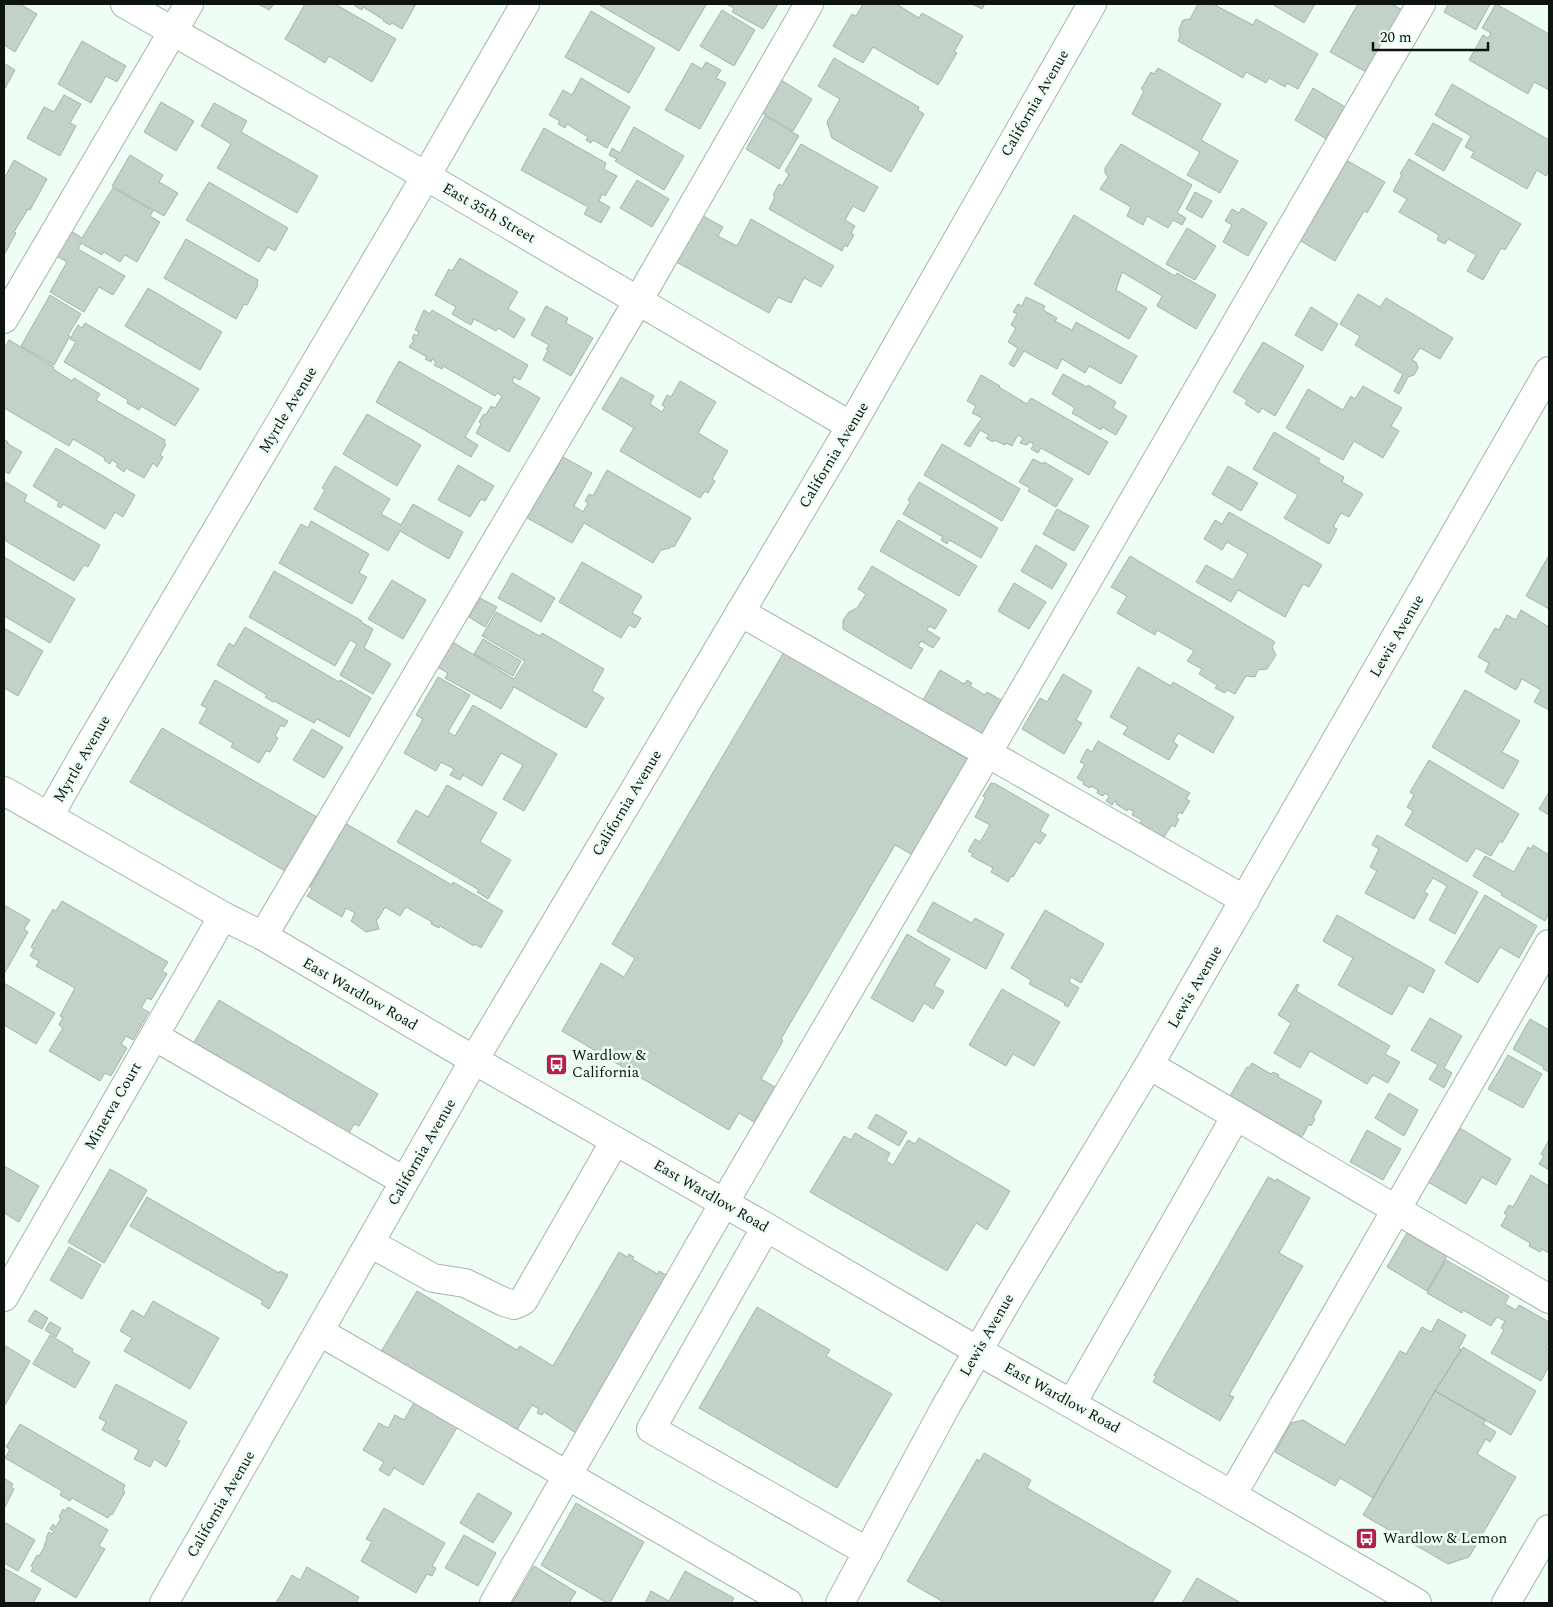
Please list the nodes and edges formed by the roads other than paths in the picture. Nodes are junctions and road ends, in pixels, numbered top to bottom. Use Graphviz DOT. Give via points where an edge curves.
graph roads {
  1 [pos="125,4"];
  2 [pos="189,4"];
  3 [pos="525,4"];
  4 [pos="809,4"];
  5 [pos="1092,4"];
  6 [pos="1420,4"];
  7 [pos="173,32"];
  8 [pos="426,176"];
  9 [pos="638,301"];
  10 [pos="4,320"];
  11 [pos="1549,371"];
  12 [pos="851,426"];
  13 [pos="740,612"];
  14 [pos="988,752"];
  15 [pos="4,791"];
  16 [pos="49,816"];
  17 [pos="1245,900"];
  18 [pos="223,916"];
  19 [pos="263,936"];
  20 [pos="1549,944"];
  21 [pos="154,1036"];
  22 [pos="474,1060"];
  23 [pos="1149,1065"];
  24 [pos="1236,1116"];
  25 [pos="616,1141"];
  26 [pos="404,1181"];
  27 [pos="724,1203"];
  28 [pos="1396,1209"];
  29 [pos="766,1227"];
  30 [pos="370,1243"];
  31 [pos="4,1296"];
  32 [pos="1549,1299"];
  33 [pos="320,1332"];
  34 [pos="978,1351"];
  35 [pos="1072,1403"];
  36 [pos="568,1476"];
  37 [pos="1232,1495"];
  38 [pos="1549,1529"];
  39 [pos="868,1552"];
  40 [pos="164,1603"];
  41 [pos="494,1603"];
  42 [pos="788,1603"];
  43 [pos="840,1603"];
  44 [pos="1418,1603"];
  45 [pos="1506,1603"];
  1 -- 7 [label="street, East 35th Street"];
  2 -- 7 [label="street"];
  3 -- 8 [label="street, Myrtle Avenue"];
  4 -- 9 [label="street"];
  5 -- 12 [label="street, California Avenue"];
  6 -- 14 [label="street"];
  7 -- 8 [label="street, East 35th Street"];
  7 -- 10 [label="street"];
  8 -- 9 [label="street, East 35th Street"];
  8 -- 16 [label="street, Myrtle Avenue"];
  9 -- 12 [label="street, East 35th Street"];
  9 -- 19 [label="street"];
  11 -- 17 [label="street, Lewis Avenue"];
  12 -- 13 [label="street, California Avenue"];
  13 -- 14 [label="street"];
  13 -- 22 [label="street, California Avenue"];
  14 -- 17 [label="street"];
  14 -- 27 [label="street"];
  15 -- 16 [label="street, East Wardlow Road"];
  16 -- 18 [label="street, East Wardlow Road"];
  17 -- 23 [label="street, Lewis Avenue"];
  18 -- 19 [label="street, East Wardlow Road"];
  18 -- 21 [label="street, Minerva Court"];
  19 -- 22 [label="street, East Wardlow Road"];
  20 -- 28 [label="street"];
  21 -- 26 [label="street"];
  21 -- 31 [label="street, Minerva Court"];
  22 -- 25 [label="street, East Wardlow Road"];
  22 -- 26 [label="street, California Avenue"];
  23 -- 24 [label="street"];
  23 -- 34 [label="street, Lewis Avenue"];
  24 -- 28 [label="street"];
  24 -- 35 [label="street"];
  25 -- 27 [label="street, East Wardlow Road"];
  25 -- 30 [label="street" via="523,1301 514,1305 465,1283 433,1278"];
  26 -- 30 [label="street, California Avenue"];
  27 -- 29 [label="street, East Wardlow Road"];
  27 -- 36 [label="street"];
  28 -- 32 [label="street"];
  28 -- 37 [label="street"];
  29 -- 34 [label="street, East Wardlow Road"];
  29 -- 39 [label="street" via="651,1429"];
  30 -- 33 [label="street, California Avenue"];
  33 -- 36 [label="street"];
  33 -- 40 [label="street, California Avenue"];
  34 -- 35 [label="street, East Wardlow Road"];
  34 -- 39 [label="street, Lewis Avenue"];
  35 -- 37 [label="street, East Wardlow Road"];
  36 -- 41 [label="street"];
  36 -- 42 [label="street"];
  37 -- 44 [label="street, East Wardlow Road"];
  38 -- 45 [label="street"];
  39 -- 43 [label="street, Lewis Avenue"];
}
